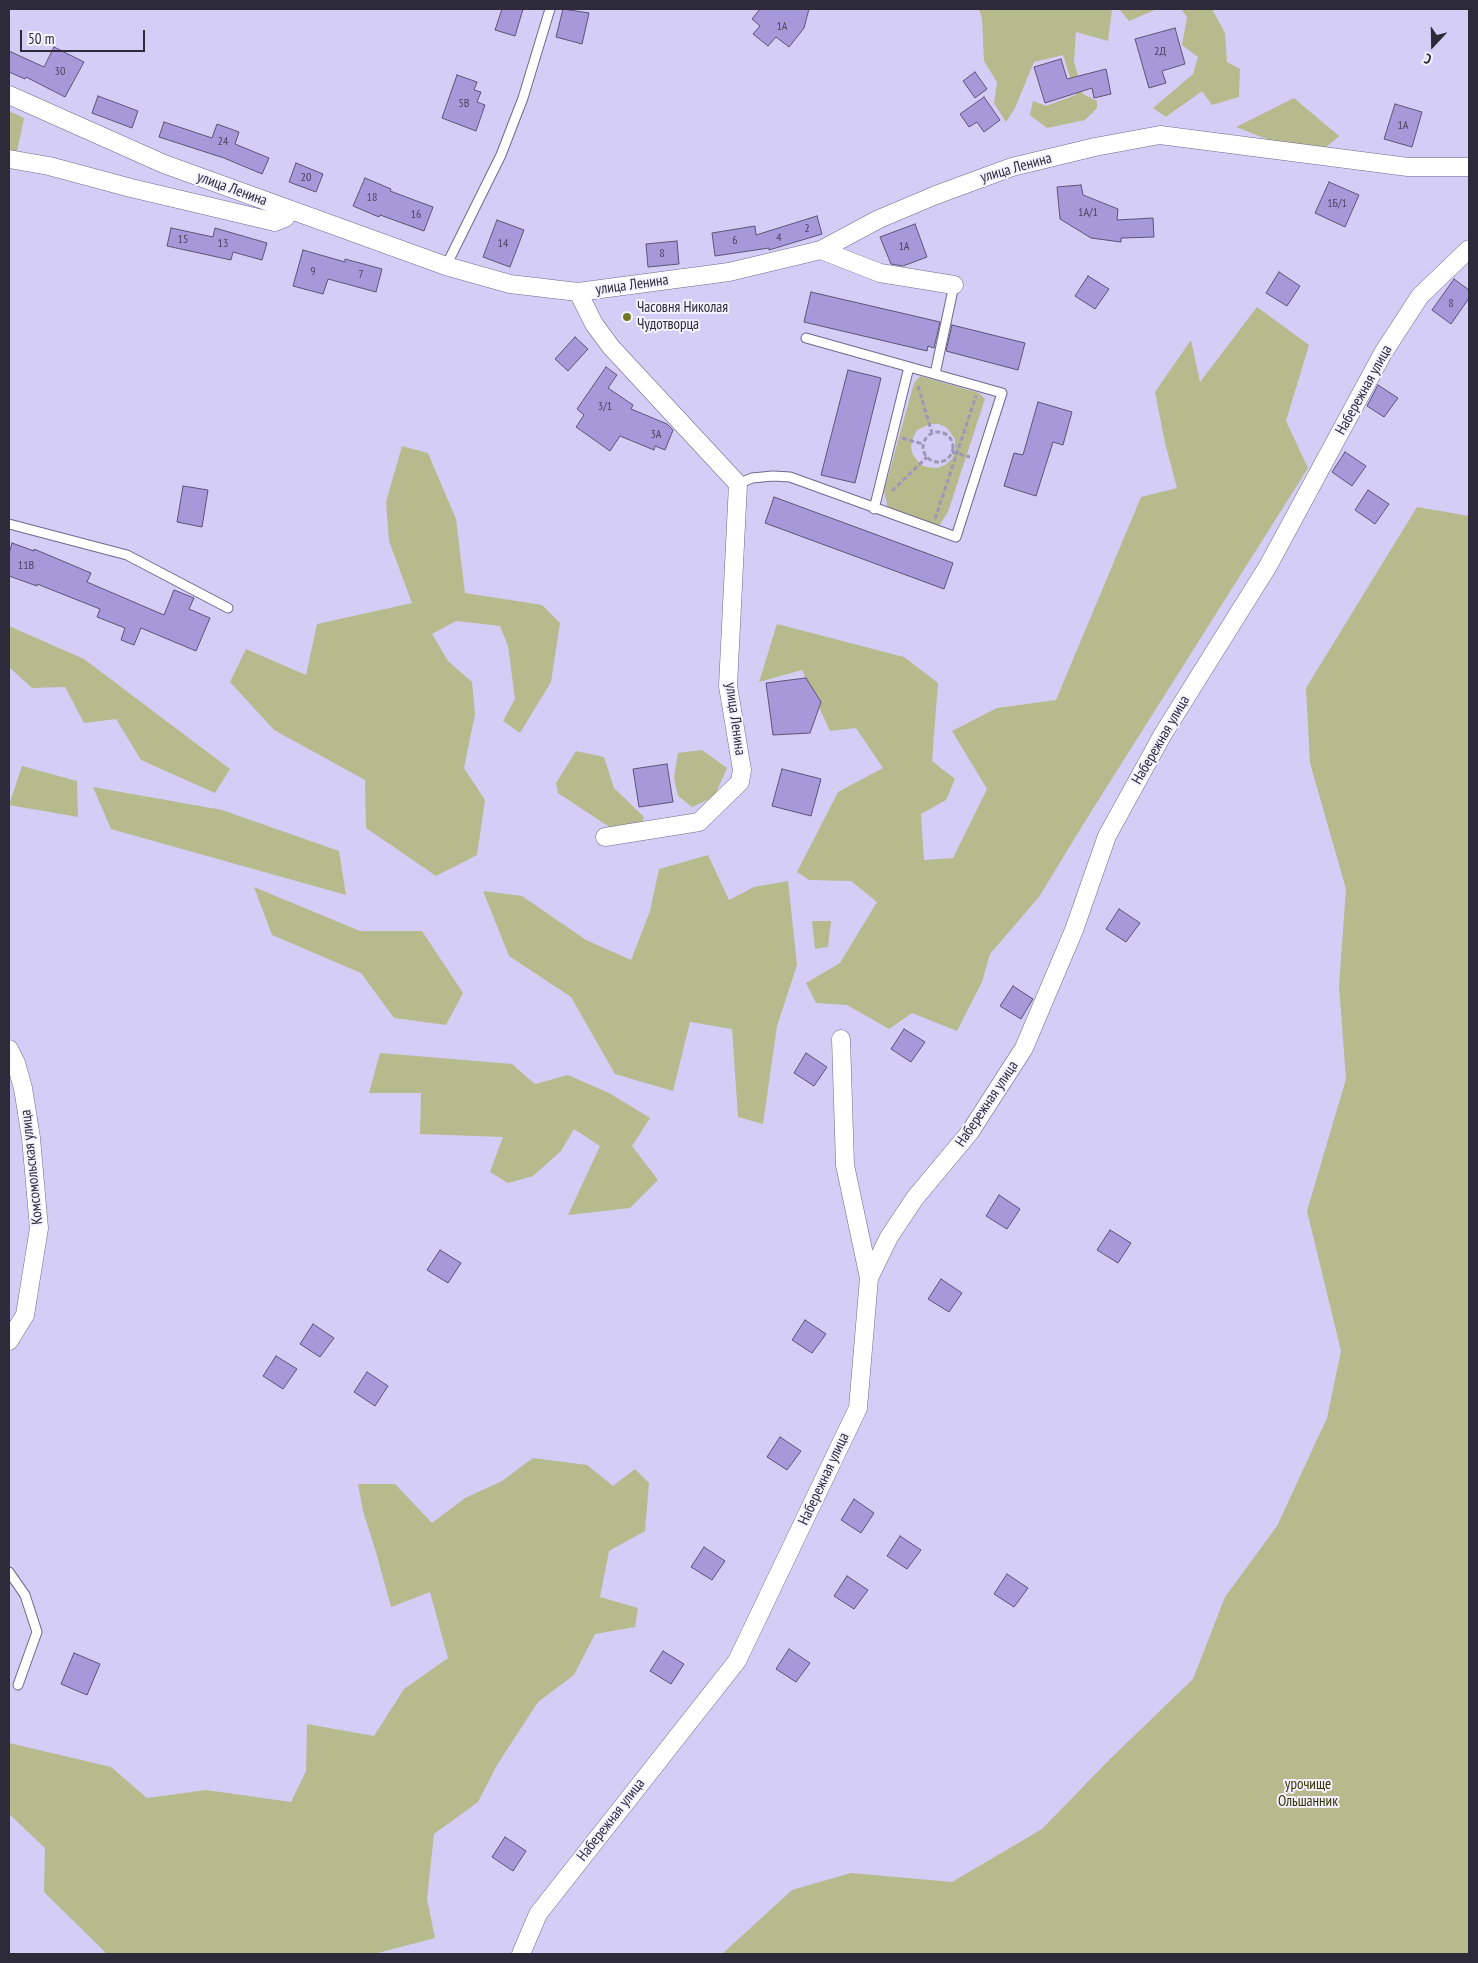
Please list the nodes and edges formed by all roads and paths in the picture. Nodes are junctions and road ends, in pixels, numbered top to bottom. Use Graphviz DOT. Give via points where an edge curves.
graph roads {
  1 [pos="550,9"];
  2 [pos="9,95"];
  3 [pos="9,159"];
  4 [pos="1469,167"];
  5 [pos="290,210"];
  6 [pos="1469,249"];
  7 [pos="821,250"];
  8 [pos="446,266"];
  9 [pos="954,285"];
  10 [pos="578,292"];
  11 [pos="806,338"];
  12 [pos="911,367"];
  13 [pos="934,374"];
  14 [pos="979,386"];
  15 [pos="932,433"];
  16 [pos="893,435"];
  17 [pos="923,444"];
  18 [pos="952,452"];
  19 [pos="957,454"];
  20 [pos="927,457"];
  21 [pos="980,460"];
  22 [pos="738,484"];
  23 [pos="874,509"];
  24 [pos="9,524"];
  25 [pos="932,529"];
  26 [pos="228,608"];
  27 [pos="605,836"];
  28 [pos="841,1038"];
  29 [pos="9,1049"];
  30 [pos="869,1278"];
  31 [pos="9,1341"];
  32 [pos="9,1572"];
  33 [pos="18,1685"];
  34 [pos="521,1954"];
  1 -- 8 [label="lane" via="523,98 501,156"];
  2 -- 5 [label="street, улица Ленина" via="164,164"];
  3 -- 5 [label="street" via="275,222 285,218"];
  4 -- 7 [label="street, улица Ленина" via="1408,168 1160,135 1012,167 879,219"];
  5 -- 8 [label="street, улица Ленина"];
  6 -- 30 [label="street, Набережная улица" via="1420,296 1383,353 1268,566 1163,734 1107,836 1074,930 1024,1048 970,1132 889,1237"];
  7 -- 9 [label="street" via="880,273"];
  7 -- 10 [label="street, улица Ленина" via="729,272"];
  8 -- 10 [label="street, улица Ленина" via="510,284"];
  9 -- 13 [label="lane"];
  10 -- 22 [label="street, улица Ленина" via="594,324 610,346"];
  11 -- 12 [label="lane"];
  12 -- 13 [label="lane"];
  12 -- 15 [label="path"];
  12 -- 16 [label="lane"];
  13 -- 14 [label="lane"];
  14 -- 19 [label="path"];
  14 -- 21 [label="lane" via="1002,393"];
  15 -- 17 [label="path"];
  15 -- 18 [label="path" via="946,435 952,443"];
  16 -- 17 [label="path"];
  16 -- 23 [label="lane"];
  17 -- 20 [label="path"];
  18 -- 19 [label="path"];
  18 -- 20 [label="path" via="942,461 932,461"];
  19 -- 21 [label="path"];
  19 -- 25 [label="path"];
  20 -- 23 [label="path"];
  21 -- 25 [label="lane" via="956,537"];
  22 -- 23 [label="lane" via="759,477 790,477"];
  22 -- 27 [label="street, улица Ленина" via="728,686 742,770 740,782 699,822"];
  23 -- 25 [label="lane"];
  24 -- 26 [label="lane" via="127,555"];
  28 -- 30 [label="street" via="845,1165"];
  29 -- 31 [label="street, Комсомольская улица" via="16,1063 31,1138 39,1228 25,1315"];
  30 -- 34 [label="street, Набережная улица" via="858,1408 737,1661 538,1914"];
  32 -- 33 [label="lane" via="25,1595 37,1632"];
}
